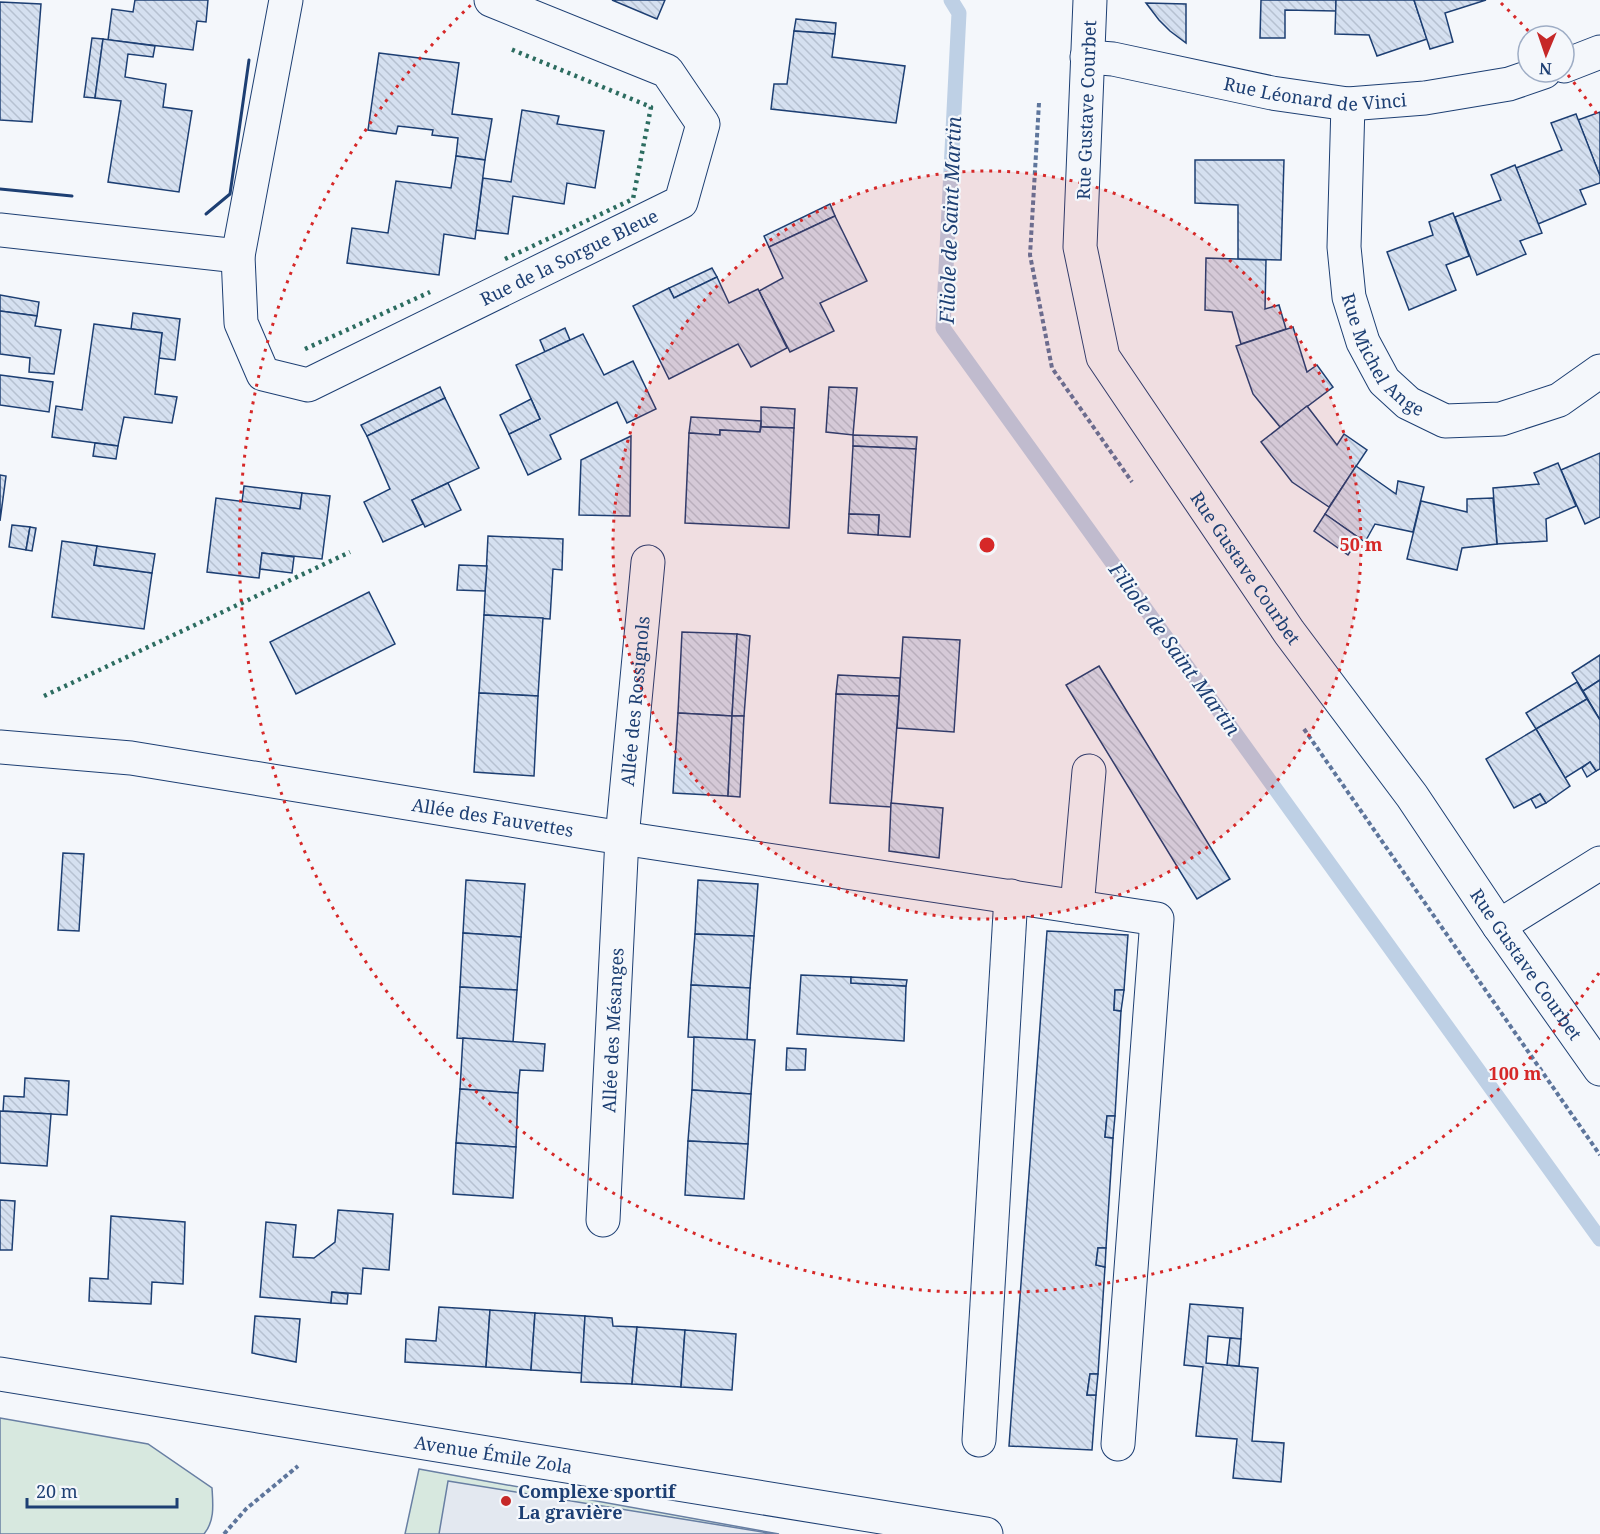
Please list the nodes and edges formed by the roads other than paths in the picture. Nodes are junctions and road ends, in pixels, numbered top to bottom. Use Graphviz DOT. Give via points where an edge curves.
graph roads {
  1 [pos="286,0"];
  2 [pos="491,0"];
  3 [pos="1090,0"];
  4 [pos="1600,52"];
  5 [pos="1087,57"];
  6 [pos="1576,61"];
  7 [pos="1516,82"];
  8 [pos="1348,104"];
  9 [pos="0,230"];
  10 [pos="238,256"];
  11 [pos="1600,370"];
  12 [pos="648,562"];
  13 [pos="0,747"];
  14 [pos="1089,771"];
  15 [pos="622,838"];
  16 [pos="1600,864"];
  17 [pos="999,895"];
  18 [pos="1077,907"];
  19 [pos="1499,926"];
  20 [pos="1600,1069"];
  21 [pos="603,1220"];
  22 [pos="0,1374"];
  23 [pos="979,1440"];
  24 [pos="1118,1444"];
  25 [pos="986,1534"];
  1 -- 10 [label="street, Rue de la Sorgue Bleue"];
  2 -- 10 [label="street, Rue de la Sorgue Bleue" via="667,71 703,124 681,202 308,385 263,374 241,323"];
  3 -- 5 [label="street, Rue Gustave Courbet"];
  4 -- 6 [label="street"];
  5 -- 8 [label="street, Rue Léonard de Vinci"];
  5 -- 19 [label="street, Rue Gustave Courbet" via="1080,248 1103,357 1289,632 1412,796"];
  7 -- 8 [label="street, Rue Léonard de Vinci" via="1425,98"];
  8 -- 11 [label="street, Rue Michel Ange" via="1344,248 1349,297 1363,342 1384,381 1408,404 1445,421 1501,419 1558,400"];
  9 -- 10 [label="street"];
  12 -- 15 [label="street, Allée des Rossignols"];
  13 -- 15 [label="street, Allée des Fauvettes" via="131,758"];
  14 -- 18 [label="street"];
  15 -- 17 [label="street, Allée des Fauvettes"];
  15 -- 21 [label="street, Allée des Mésanges"];
  16 -- 19 [label="street"];
  17 -- 18 [label="street, Allée des Fauvettes"];
  17 -- 23 [label="street"];
  18 -- 24 [label="street, Allée des Fauvettes" via="1157,919"];
  19 -- 20 [label="street, Rue Gustave Courbet"];
  22 -- 25 [label="street, Avenue Émile Zola"];
}
